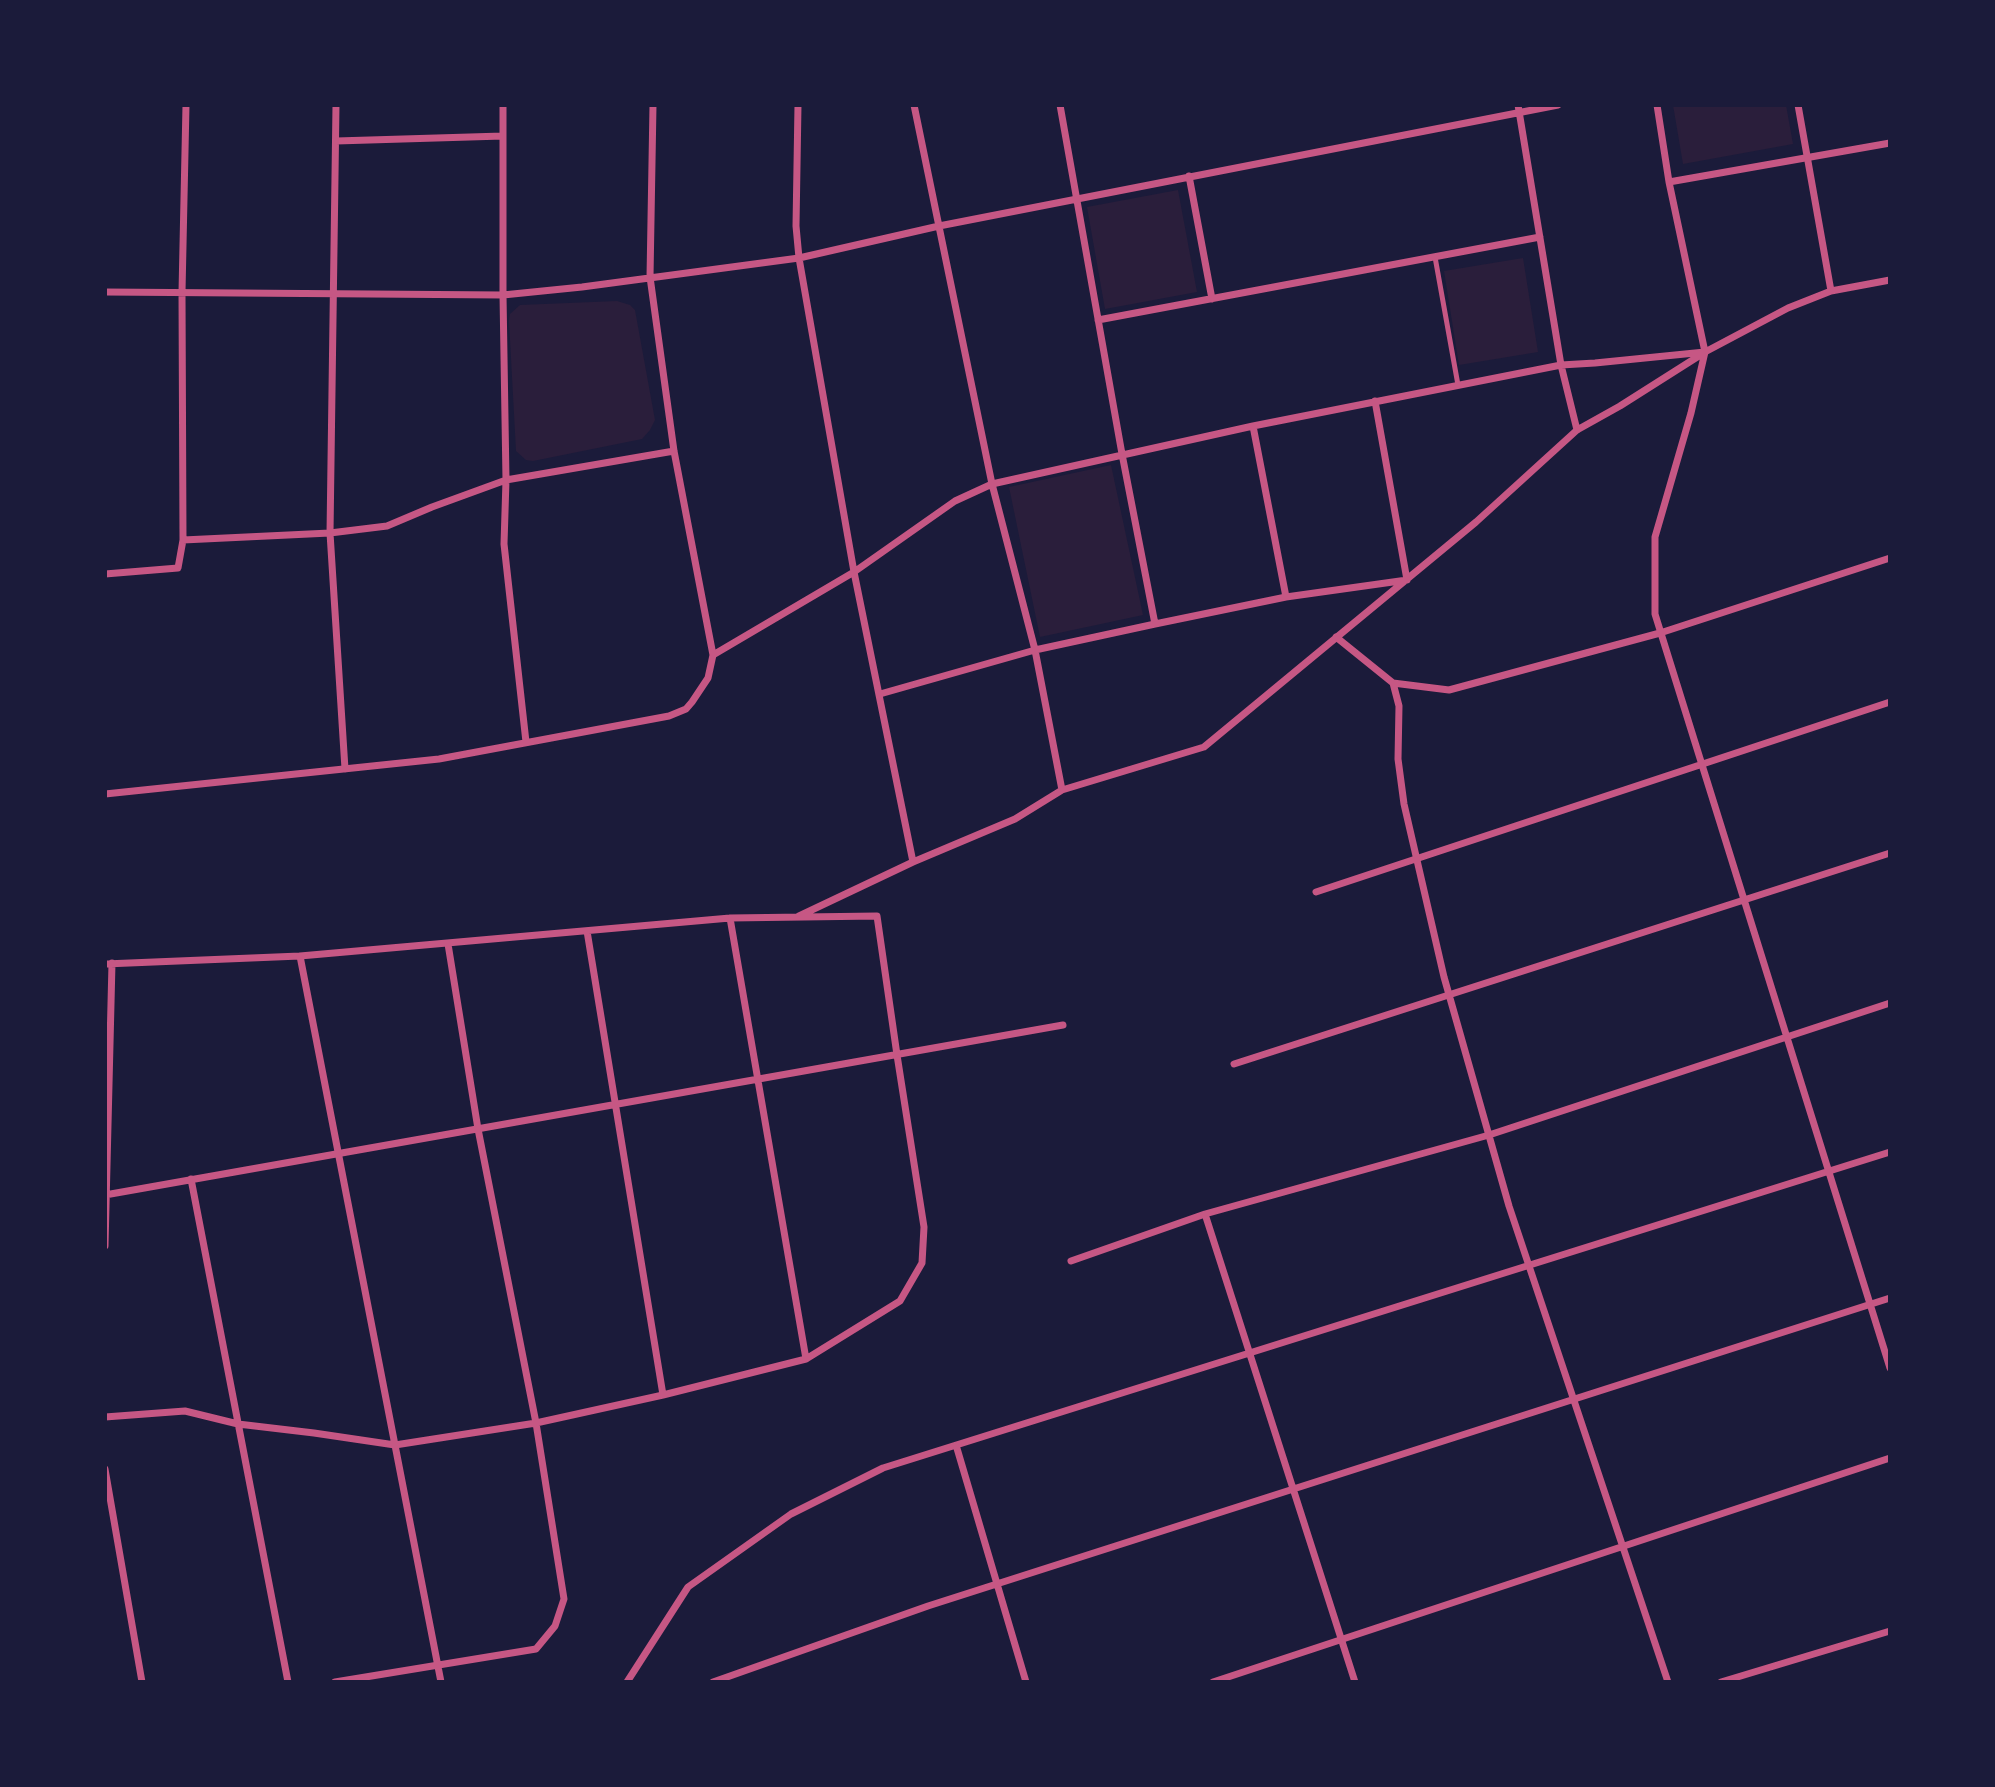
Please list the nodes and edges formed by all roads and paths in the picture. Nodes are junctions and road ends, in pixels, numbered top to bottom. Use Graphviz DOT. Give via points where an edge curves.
graph roads {
  1 [pos="186,105"];
  2 [pos="336,105"];
  3 [pos="503,105"];
  4 [pos="653,105"];
  5 [pos="799,105"];
  6 [pos="914,105"];
  7 [pos="1060,105"];
  8 [pos="1559,105"];
  9 [pos="1657,105"];
  10 [pos="1798,105"];
  11 [pos="1519,109"];
  12 [pos="503,136"];
  13 [pos="336,141"];
  14 [pos="1890,143"];
  15 [pos="1808,159"];
  16 [pos="1188,176"];
  17 [pos="1670,182"];
  18 [pos="1077,198"];
  19 [pos="940,226"];
  20 [pos="1540,237"];
  21 [pos="1435,257"];
  22 [pos="799,258"];
  23 [pos="650,277"];
  24 [pos="1890,280"];
  25 [pos="1831,291"];
  26 [pos="105,292"];
  27 [pos="182,292"];
  28 [pos="334,294"];
  29 [pos="503,295"];
  30 [pos="1212,299"];
  31 [pos="1098,320"];
  32 [pos="1705,352"];
  33 [pos="1561,365"];
  34 [pos="1458,385"];
  35 [pos="1375,401"];
  36 [pos="1253,426"];
  37 [pos="1577,430"];
  38 [pos="674,451"];
  39 [pos="1122,454"];
  40 [pos="506,480"];
  41 [pos="992,484"];
  42 [pos="330,533"];
  43 [pos="183,540"];
  44 [pos="1890,558"];
  45 [pos="854,572"];
  46 [pos="105,574"];
  47 [pos="1407,580"];
  48 [pos="1286,597"];
  49 [pos="1154,624"];
  50 [pos="1660,633"];
  51 [pos="1336,637"];
  52 [pos="1035,650"];
  53 [pos="713,655"];
  54 [pos="1393,683"];
  55 [pos="880,694"];
  56 [pos="1890,702"];
  57 [pos="526,742"];
  58 [pos="1701,765"];
  59 [pos="345,769"];
  60 [pos="1062,790"];
  61 [pos="105,794"];
  62 [pos="1890,853"];
  63 [pos="1417,859"];
  64 [pos="913,862"];
  65 [pos="1316,892"];
  66 [pos="1744,900"];
  67 [pos="796,917"];
  68 [pos="730,918"];
  69 [pos="587,931"];
  70 [pos="448,944"];
  71 [pos="300,956"];
  72 [pos="109,963"];
  73 [pos="1449,995"];
  74 [pos="1890,1003"];
  75 [pos="1063,1025"];
  76 [pos="1786,1036"];
  77 [pos="897,1055"];
  78 [pos="1234,1064"];
  79 [pos="758,1079"];
  80 [pos="615,1104"];
  81 [pos="478,1129"];
  82 [pos="1489,1135"];
  83 [pos="1890,1152"];
  84 [pos="338,1153"];
  85 [pos="1828,1171"];
  86 [pos="191,1180"];
  87 [pos="106,1195"];
  88 [pos="1205,1214"];
  89 [pos="105,1246"];
  90 [pos="1071,1261"];
  91 [pos="1529,1265"];
  92 [pos="1890,1298"];
  93 [pos="1870,1305"];
  94 [pos="1249,1353"];
  95 [pos="806,1359"];
  96 [pos="1890,1368"];
  97 [pos="663,1395"];
  98 [pos="1574,1399"];
  99 [pos="105,1418"];
  100 [pos="536,1423"];
  101 [pos="238,1424"];
  102 [pos="395,1445"];
  103 [pos="956,1445"];
  104 [pos="1890,1458"];
  105 [pos="105,1469"];
  106 [pos="1293,1490"];
  107 [pos="1623,1546"];
  108 [pos="997,1584"];
  109 [pos="1890,1631"];
  110 [pos="1341,1640"];
  111 [pos="438,1664"];
  112 [pos="142,1682"];
  113 [pos="288,1682"];
  114 [pos="335,1682"];
  115 [pos="441,1682"];
  116 [pos="627,1682"];
  117 [pos="713,1682"];
  118 [pos="1026,1682"];
  119 [pos="1213,1682"];
  120 [pos="1355,1682"];
  121 [pos="1668,1682"];
  122 [pos="1721,1682"];
  1 -- 27 [label="street"];
  2 -- 13 [label="street"];
  3 -- 12 [label="street"];
  4 -- 23 [label="street"];
  5 -- 22 [label="street"];
  6 -- 19 [label="street"];
  7 -- 18 [label="street"];
  8 -- 11 [label="street"];
  9 -- 17 [label="street"];
  10 -- 15 [label="street"];
  11 -- 16 [label="street"];
  11 -- 20 [label="street"];
  12 -- 13 [label="street"];
  12 -- 29 [label="street"];
  13 -- 28 [label="street"];
  14 -- 15 [label="street"];
  15 -- 17 [label="street"];
  15 -- 25 [label="street"];
  16 -- 18 [label="street"];
  16 -- 30 [label="street"];
  17 -- 32 [label="street"];
  18 -- 19 [label="street"];
  18 -- 31 [label="street"];
  19 -- 22 [label="street"];
  19 -- 41 [label="street"];
  20 -- 21 [label="street"];
  20 -- 33 [label="street"];
  21 -- 30 [label="street"];
  21 -- 34 [label="lane"];
  22 -- 23 [label="street"];
  22 -- 45 [label="street"];
  23 -- 29 [label="street"];
  23 -- 38 [label="street"];
  24 -- 25 [label="street"];
  25 -- 32 [label="street"];
  26 -- 27 [label="street"];
  27 -- 28 [label="street"];
  27 -- 43 [label="street"];
  28 -- 29 [label="street"];
  28 -- 42 [label="street"];
  29 -- 40 [label="street"];
  30 -- 31 [label="street"];
  31 -- 39 [label="street"];
  32 -- 33 [label="street"];
  32 -- 37 [label="street"];
  32 -- 50 [label="street" via="1656,537 1654,614"];
  33 -- 34 [label="street"];
  33 -- 37 [label="street"];
  34 -- 35 [label="street"];
  35 -- 36 [label="street"];
  35 -- 47 [label="street"];
  36 -- 39 [label="street"];
  36 -- 48 [label="street"];
  37 -- 47 [label="street"];
  38 -- 40 [label="street"];
  38 -- 53 [label="street"];
  39 -- 41 [label="street"];
  39 -- 49 [label="street"];
  40 -- 42 [label="street" via="387,526"];
  40 -- 57 [label="street" via="504,544"];
  41 -- 45 [label="street" via="955,501"];
  41 -- 52 [label="street"];
  42 -- 43 [label="street"];
  42 -- 59 [label="street"];
  43 -- 46 [label="street" via="178,568"];
  44 -- 50 [label="street"];
  45 -- 53 [label="street"];
  45 -- 55 [label="street"];
  47 -- 48 [label="street"];
  47 -- 51 [label="street"];
  48 -- 49 [label="street"];
  49 -- 52 [label="street"];
  50 -- 54 [label="street" via="1449,690"];
  50 -- 58 [label="street"];
  51 -- 54 [label="street"];
  51 -- 60 [label="street" via="1204,747"];
  52 -- 55 [label="street"];
  52 -- 60 [label="street"];
  53 -- 57 [label="street" via="701,691 677,714"];
  54 -- 63 [label="street" via="1399,706 1398,759"];
  55 -- 64 [label="street"];
  56 -- 58 [label="street"];
  57 -- 59 [label="street" via="439,759"];
  58 -- 63 [label="street"];
  58 -- 66 [label="street"];
  59 -- 61 [label="street"];
  60 -- 64 [label="street" via="1015,820"];
  62 -- 66 [label="street"];
  63 -- 65 [label="street"];
  63 -- 73 [label="street"];
  64 -- 67 [label="street"];
  66 -- 73 [label="street"];
  66 -- 76 [label="street"];
  67 -- 68 [label="street"];
  67 -- 77 [label="street" via="877,916"];
  68 -- 69 [label="street"];
  68 -- 79 [label="street"];
  69 -- 70 [label="street"];
  69 -- 80 [label="street"];
  70 -- 71 [label="street"];
  70 -- 81 [label="street"];
  71 -- 72 [label="street"];
  71 -- 84 [label="street"];
  72 -- 87 [label="street"];
  73 -- 78 [label="street"];
  73 -- 82 [label="street"];
  74 -- 76 [label="street"];
  75 -- 77 [label="street"];
  76 -- 82 [label="street"];
  76 -- 85 [label="street"];
  77 -- 79 [label="street"];
  77 -- 95 [label="street" via="925,1227 922,1263 901,1301"];
  79 -- 80 [label="street"];
  79 -- 95 [label="street"];
  80 -- 81 [label="street"];
  80 -- 97 [label="street"];
  81 -- 84 [label="street"];
  81 -- 100 [label="street"];
  82 -- 88 [label="street"];
  82 -- 91 [label="street"];
  83 -- 85 [label="street"];
  84 -- 86 [label="street"];
  84 -- 102 [label="street"];
  85 -- 91 [label="street"];
  85 -- 93 [label="street"];
  86 -- 87 [label="street"];
  86 -- 101 [label="street"];
  87 -- 89 [label="street"];
  88 -- 90 [label="street"];
  88 -- 94 [label="street"];
  91 -- 94 [label="street"];
  91 -- 98 [label="street"];
  92 -- 93 [label="street"];
  93 -- 96 [label="street"];
  93 -- 98 [label="street"];
  94 -- 103 [label="street"];
  94 -- 106 [label="street"];
  95 -- 97 [label="street"];
  97 -- 100 [label="street"];
  98 -- 106 [label="street"];
  98 -- 107 [label="street"];
  99 -- 101 [label="street" via="185,1411"];
  100 -- 102 [label="street"];
  100 -- 111 [label="street" via="564,1599 555,1626 536,1649"];
  101 -- 102 [label="street"];
  101 -- 113 [label="street"];
  102 -- 111 [label="street"];
  103 -- 108 [label="street"];
  103 -- 116 [label="street" via="883,1468 791,1514 688,1587"];
  104 -- 107 [label="street"];
  105 -- 112 [label="street"];
  106 -- 108 [label="street"];
  106 -- 110 [label="street"];
  107 -- 110 [label="street"];
  107 -- 121 [label="street"];
  108 -- 117 [label="street"];
  108 -- 118 [label="street"];
  109 -- 122 [label="street"];
  110 -- 119 [label="street"];
  110 -- 120 [label="street"];
  111 -- 114 [label="street"];
  111 -- 115 [label="street"];
}
